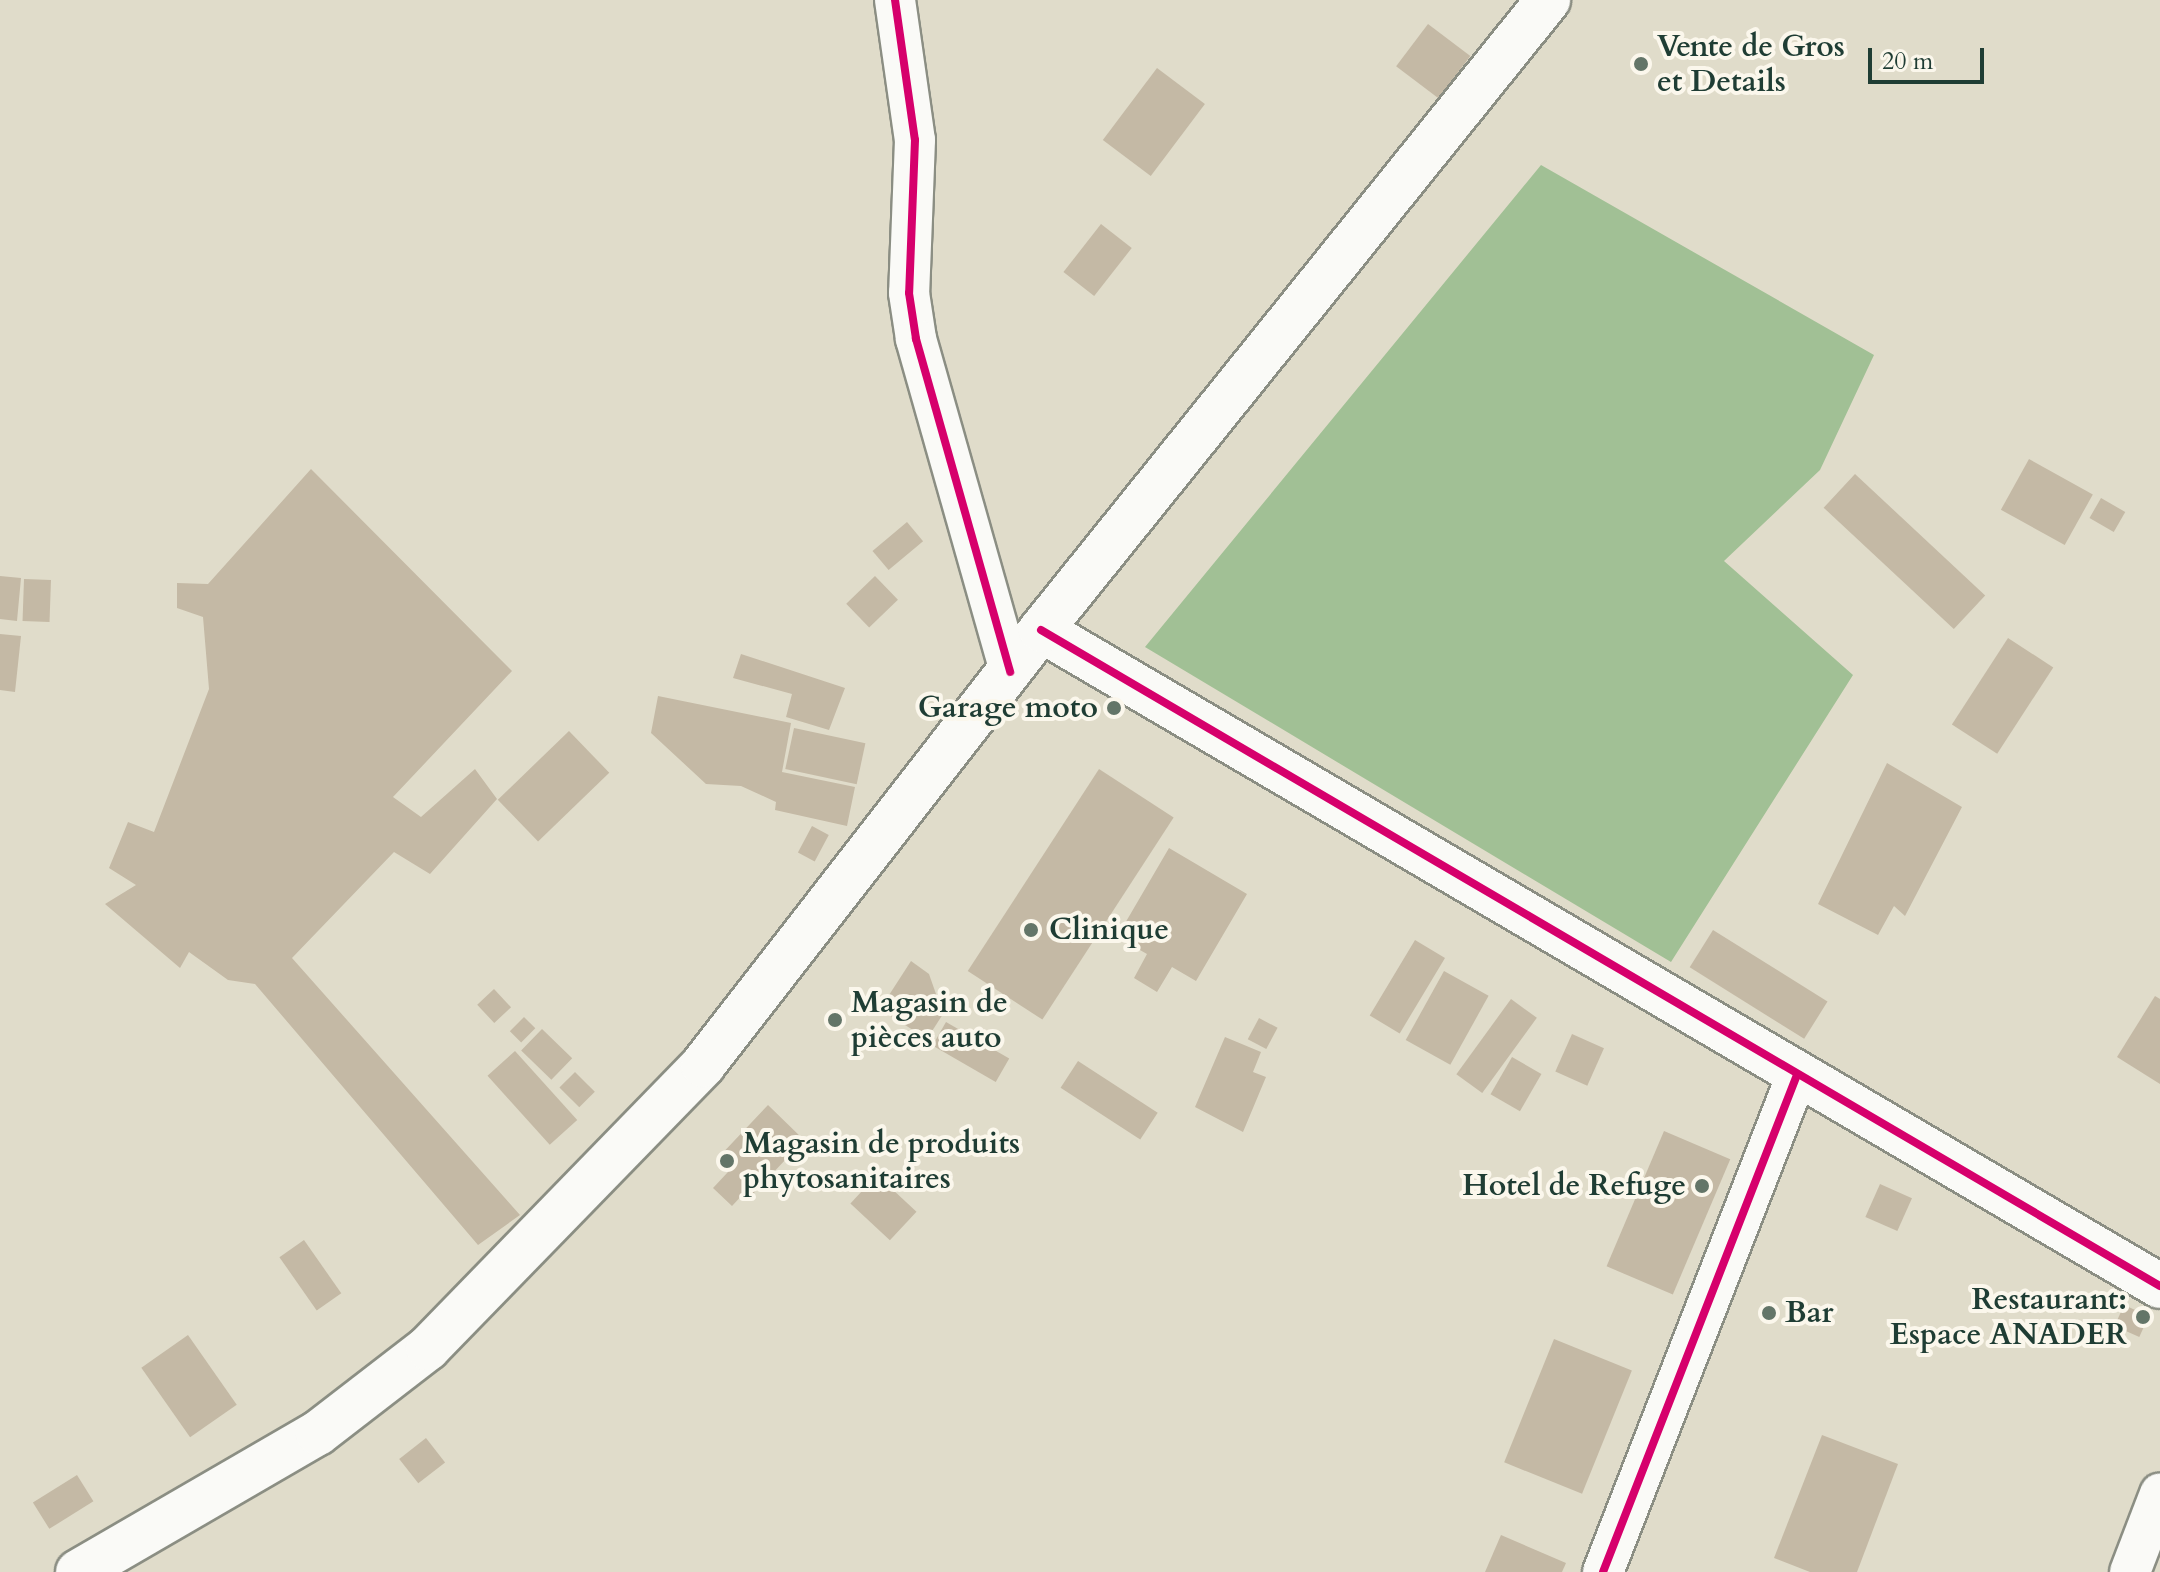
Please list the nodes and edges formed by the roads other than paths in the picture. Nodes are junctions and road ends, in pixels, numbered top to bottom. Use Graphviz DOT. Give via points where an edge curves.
graph roads {
  1 [pos="895,0"];
  2 [pos="1548,0"];
  3 [pos="1041,630"];
  4 [pos="1010,672"];
  5 [pos="1797,1075"];
  6 [pos="2160,1286"];
  7 [pos="2160,1494"];
  8 [pos="78,1572"];
  9 [pos="1603,1572"];
  10 [pos="2130,1572"];
  1 -- 4 [label="street" via="915,140 909,293 916,339"];
  2 -- 3 [label="main road"];
  3 -- 4 [label="main road"];
  3 -- 5 [label="main road"];
  4 -- 8 [label="main road" via="703,1065 428,1348 318,1433"];
  5 -- 6 [label="main road"];
  5 -- 9 [label="street"];
  7 -- 10 [label="street"];
}
